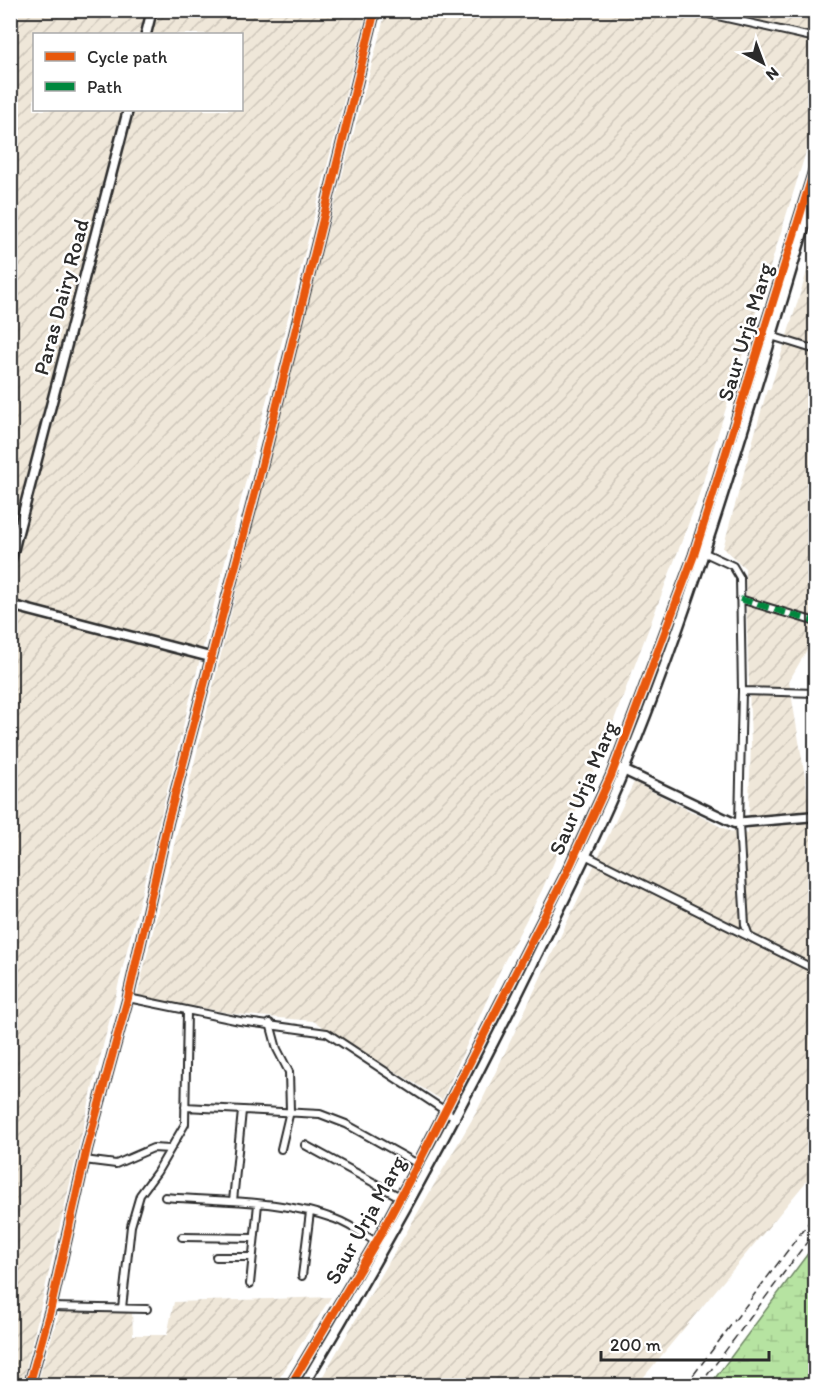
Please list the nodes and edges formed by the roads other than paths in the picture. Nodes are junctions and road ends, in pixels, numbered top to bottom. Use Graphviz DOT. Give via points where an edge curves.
graph roads {
  1 [pos="152,10"];
  2 [pos="375,10"];
  3 [pos="691,10"];
  4 [pos="146,33"];
  5 [pos="816,38"];
  6 [pos="128,111"];
  7 [pos="816,164"];
  8 [pos="816,189"];
  9 [pos="771,336"];
  10 [pos="816,350"];
  11 [pos="703,552"];
  12 [pos="10,563"];
  13 [pos="740,598"];
  14 [pos="10,605"];
  15 [pos="816,622"];
  16 [pos="210,657"];
  17 [pos="742,691"];
  18 [pos="816,693"];
  19 [pos="615,766"];
  20 [pos="624,771"];
  21 [pos="816,816"];
  22 [pos="738,824"];
  23 [pos="576,851"];
  24 [pos="587,856"];
  25 [pos="749,936"];
  26 [pos="816,970"];
  27 [pos="128,998"];
  28 [pos="187,1011"];
  29 [pos="270,1023"];
  30 [pos="185,1107"];
  31 [pos="242,1111"];
  32 [pos="290,1111"];
  33 [pos="446,1111"];
  34 [pos="456,1118"];
  35 [pos="305,1145"];
  36 [pos="170,1149"];
  37 [pos="280,1149"];
  38 [pos="84,1160"];
  39 [pos="418,1164"];
  40 [pos="165,1197"];
  41 [pos="400,1197"];
  42 [pos="233,1201"];
  43 [pos="258,1204"];
  44 [pos="310,1212"];
  45 [pos="182,1237"];
  46 [pos="254,1238"];
  47 [pos="376,1242"];
  48 [pos="216,1257"];
  49 [pos="252,1257"];
  50 [pos="302,1276"];
  51 [pos="250,1284"];
  52 [pos="339,1304"];
  53 [pos="51,1307"];
  54 [pos="122,1308"];
  55 [pos="147,1309"];
  56 [pos="350,1309"];
  57 [pos="29,1386"];
  58 [pos="290,1386"];
  59 [pos="303,1386"];
  1 -- 4 [label="street"];
  2 -- 16 [label="street" via="257,485"];
  3 -- 5 [label="street"];
  6 -- 12 [label="street, Paras Dairy Road"];
  7 -- 19 [label="street, Saur Urja Marg" via="694,555"];
  8 -- 9 [label="street, Saur Urja Marg"];
  9 -- 10 [label="street"];
  9 -- 11 [label="street, Saur Urja Marg"];
  11 -- 13 [label="street" via="733,566 740,578"];
  11 -- 20 [label="street, Saur Urja Marg"];
  13 -- 15 [label="street"];
  13 -- 17 [label="street"];
  14 -- 16 [label="street"];
  16 -- 27 [label="street"];
  17 -- 18 [label="street"];
  17 -- 22 [label="street"];
  19 -- 20 [label="street"];
  19 -- 23 [label="street, Saur Urja Marg"];
  20 -- 22 [label="street"];
  20 -- 24 [label="street, Saur Urja Marg"];
  21 -- 22 [label="street"];
  22 -- 25 [label="street"];
  23 -- 24 [label="street"];
  23 -- 33 [label="street, Saur Urja Marg"];
  24 -- 25 [label="street"];
  24 -- 34 [label="street, Saur Urja Marg"];
  25 -- 26 [label="street"];
  27 -- 28 [label="street"];
  27 -- 38 [label="street"];
  28 -- 29 [label="street" via="240,1022"];
  28 -- 30 [label="street"];
  29 -- 32 [label="street" via="289,1072"];
  29 -- 33 [label="street" via="327,1033"];
  30 -- 31 [label="street"];
  30 -- 36 [label="street" via="183,1130"];
  31 -- 32 [label="street"];
  31 -- 42 [label="street"];
  32 -- 37 [label="street"];
  32 -- 39 [label="street" via="328,1116"];
  33 -- 34 [label="street"];
  33 -- 39 [label="street, Saur Urja Marg"];
  34 -- 56 [label="street, Saur Urja Marg"];
  35 -- 41 [label="street"];
  36 -- 38 [label="street" via="153,1148 116,1164"];
  36 -- 54 [label="street" via="140,1195 131,1226"];
  38 -- 53 [label="street"];
  39 -- 41 [label="street, Saur Urja Marg"];
  40 -- 42 [label="street"];
  41 -- 47 [label="street, Saur Urja Marg"];
  42 -- 43 [label="street"];
  43 -- 44 [label="street"];
  43 -- 46 [label="street"];
  44 -- 47 [label="street" via="337,1220"];
  44 -- 50 [label="street"];
  45 -- 46 [label="street"];
  46 -- 49 [label="street"];
  47 -- 52 [label="street, Saur Urja Marg"];
  48 -- 49 [label="street"];
  49 -- 51 [label="street"];
  52 -- 56 [label="street"];
  52 -- 58 [label="street, Saur Urja Marg"];
  53 -- 54 [label="street"];
  53 -- 57 [label="street"];
  54 -- 55 [label="street"];
  56 -- 59 [label="street, Saur Urja Marg"];
}
